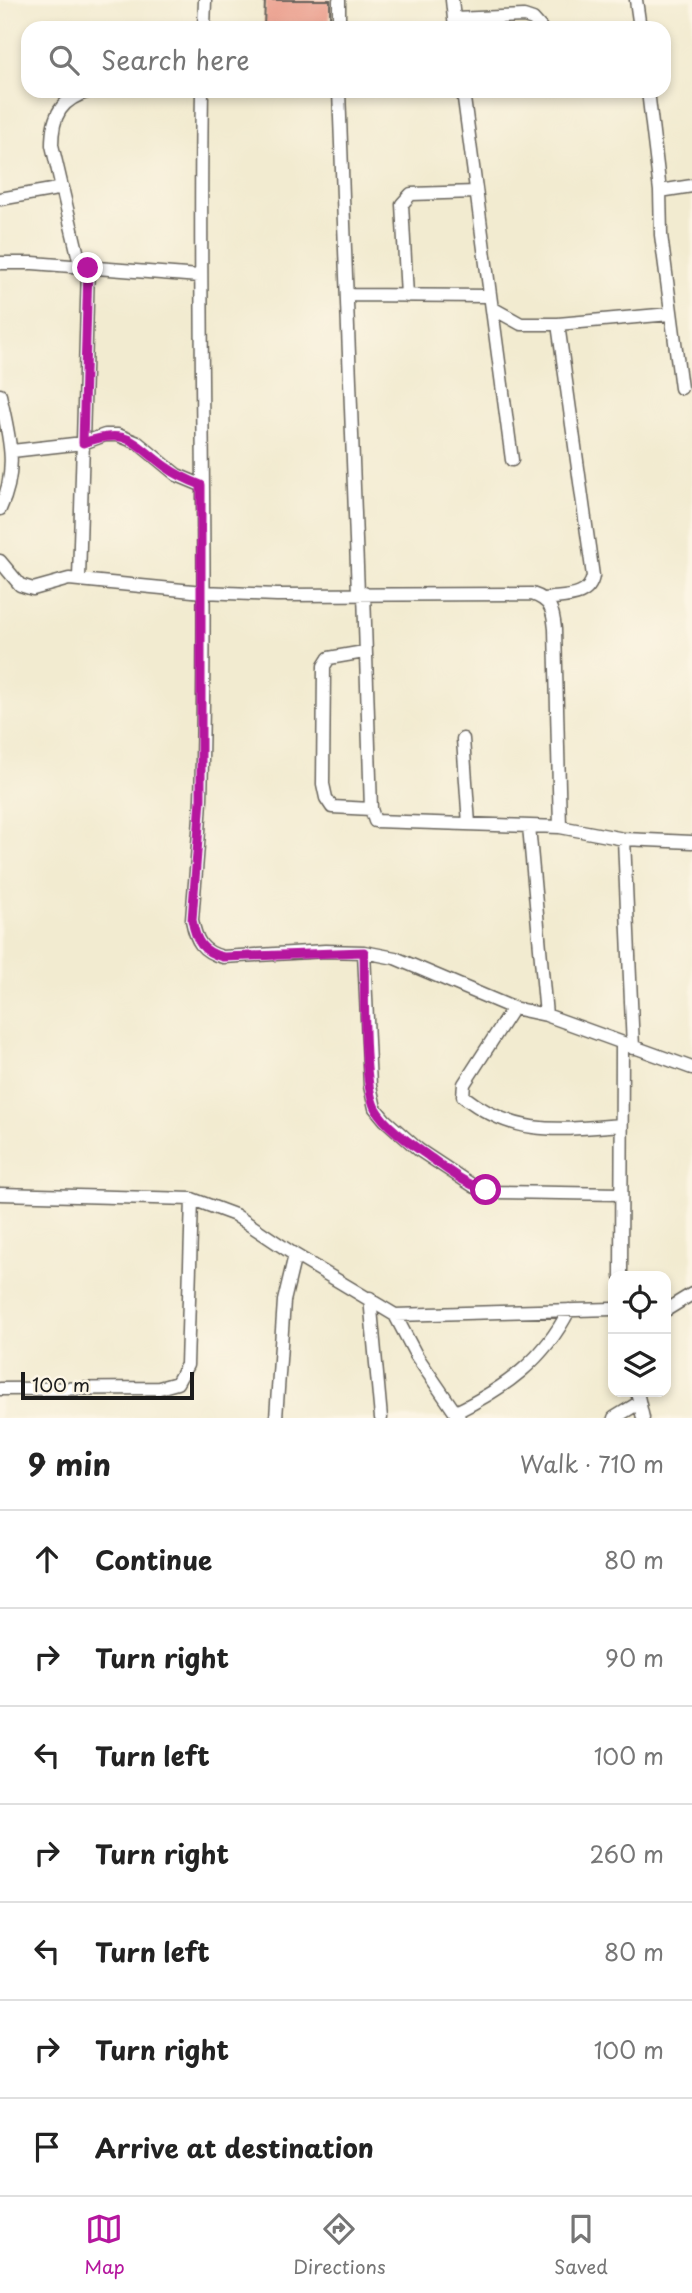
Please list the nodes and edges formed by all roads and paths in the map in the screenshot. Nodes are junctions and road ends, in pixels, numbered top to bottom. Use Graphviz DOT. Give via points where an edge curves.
graph roads {
  1 [pos="205,0"];
  2 [pos="339,0"];
  3 [pos="452,0"];
  4 [pos="636,0"];
  5 [pos="204,21"];
  6 [pos="339,21"];
  7 [pos="455,21"];
  8 [pos="481,21"];
  9 [pos="535,21"];
  10 [pos="639,21"];
  11 [pos="75,98"];
  12 [pos="202,98"];
  13 [pos="339,98"];
  14 [pos="464,98"];
  15 [pos="649,98"];
  16 [pos="692,186"];
  17 [pos="63,188"];
  18 [pos="660,191"];
  19 [pos="476,192"];
  20 [pos="0,199"];
  21 [pos="0,263"];
  22 [pos="85,268"];
  23 [pos="199,276"];
  24 [pos="348,295"];
  25 [pos="407,296"];
  26 [pos="491,302"];
  27 [pos="670,314"];
  28 [pos="558,324"];
  29 [pos="681,388"];
  30 [pos="0,395"];
  31 [pos="83,443"];
  32 [pos="12,451"];
  33 [pos="512,460"];
  34 [pos="201,485"];
  35 [pos="0,509"];
  36 [pos="0,561"];
  37 [pos="79,579"];
  38 [pos="203,592"];
  39 [pos="361,593"];
  40 [pos="545,598"];
  41 [pos="364,652"];
  42 [pos="463,739"];
  43 [pos="371,809"];
  44 [pos="469,824"];
  45 [pos="529,826"];
  46 [pos="560,827"];
  47 [pos="624,839"];
  48 [pos="692,842"];
  49 [pos="364,952"];
  50 [pos="513,1008"];
  51 [pos="546,1015"];
  52 [pos="627,1046"];
  53 [pos="692,1068"];
  54 [pos="621,1125"];
  55 [pos="0,1194"];
  56 [pos="620,1194"];
  57 [pos="192,1199"];
  58 [pos="295,1255"];
  59 [pos="621,1271"];
  60 [pos="692,1294"];
  61 [pos="370,1298"];
  62 [pos="671,1307"];
  63 [pos="608,1309"];
  64 [pos="569,1310"];
  65 [pos="395,1315"];
  66 [pos="0,1389"];
  67 [pos="637,1398"];
  68 [pos="458,1415"];
  69 [pos="276,1418"];
  70 [pos="381,1418"];
  71 [pos="614,1418"];
  72 [pos="643,1418"];
  1 -- 5 [label="street"];
  2 -- 6 [label="street"];
  3 -- 7 [label="street"];
  4 -- 10 [label="street"];
  8 -- 9 [label="street" via="524,16"];
  11 -- 17 [label="street" via="63,104 53,122 52,145"];
  12 -- 23 [label="street"];
  13 -- 24 [label="street"];
  14 -- 19 [label="street"];
  15 -- 18 [label="street"];
  16 -- 18 [label="street"];
  17 -- 20 [label="street"];
  17 -- 22 [label="street"];
  18 -- 27 [label="street"];
  19 -- 25 [label="street" via="404,198"];
  19 -- 26 [label="street"];
  21 -- 22 [label="street"];
  22 -- 23 [label="street"];
  22 -- 31 [label="street"];
  23 -- 34 [label="street"];
  24 -- 25 [label="street"];
  24 -- 39 [label="street"];
  25 -- 26 [label="street"];
  26 -- 28 [label="street" via="521,324"];
  26 -- 33 [label="street"];
  27 -- 28 [label="street"];
  27 -- 29 [label="street"];
  28 -- 40 [label="street" via="593,576 583,593"];
  30 -- 32 [label="street"];
  31 -- 32 [label="street"];
  31 -- 34 [label="street" via="105,435 130,439 177,475"];
  31 -- 37 [label="street"];
  32 -- 35 [label="street" via="12,472"];
  34 -- 38 [label="street"];
  36 -- 37 [label="street" via="24,587"];
  37 -- 38 [label="street"];
  38 -- 39 [label="street"];
  38 -- 49 [label="street" via="195,935 211,954 223,957"];
  39 -- 40 [label="street" via="532,594"];
  39 -- 41 [label="street"];
  40 -- 46 [label="street" via="555,629"];
  41 -- 43 [label="street"];
  41 -- 43 [label="street" via="329,658 324,666 323,784 332,807"];
  42 -- 44 [label="street"];
  43 -- 44 [label="street" via="375,821"];
  44 -- 45 [label="street"];
  45 -- 46 [label="street"];
  45 -- 51 [label="street"];
  46 -- 47 [label="street"];
  47 -- 48 [label="street"];
  47 -- 52 [label="street"];
  49 -- 50 [label="street" via="413,965"];
  49 -- 56 [label="street" via="370,1086 375,1108 385,1120 419,1150 475,1187 495,1192"];
  50 -- 51 [label="street"];
  50 -- 54 [label="street" via="464,1084 463,1096 521,1127"];
  51 -- 52 [label="street"];
  52 -- 53 [label="street"];
  52 -- 54 [label="street"];
  54 -- 56 [label="street"];
  55 -- 57 [label="street"];
  56 -- 59 [label="street"];
  57 -- 58 [label="street" via="235,1215"];
  57 -- 66 [label="street" via="187,1366 177,1382 159,1388"];
  58 -- 61 [label="street"];
  58 -- 69 [label="street" via="284,1301"];
  60 -- 62 [label="street"];
  61 -- 65 [label="street"];
  61 -- 70 [label="street"];
  63 -- 64 [label="street"];
  64 -- 65 [label="street"];
  64 -- 68 [label="street" via="547,1347 519,1375"];
  65 -- 68 [label="street" via="416,1355"];
  67 -- 71 [label="street"];
  67 -- 72 [label="street"];
}
